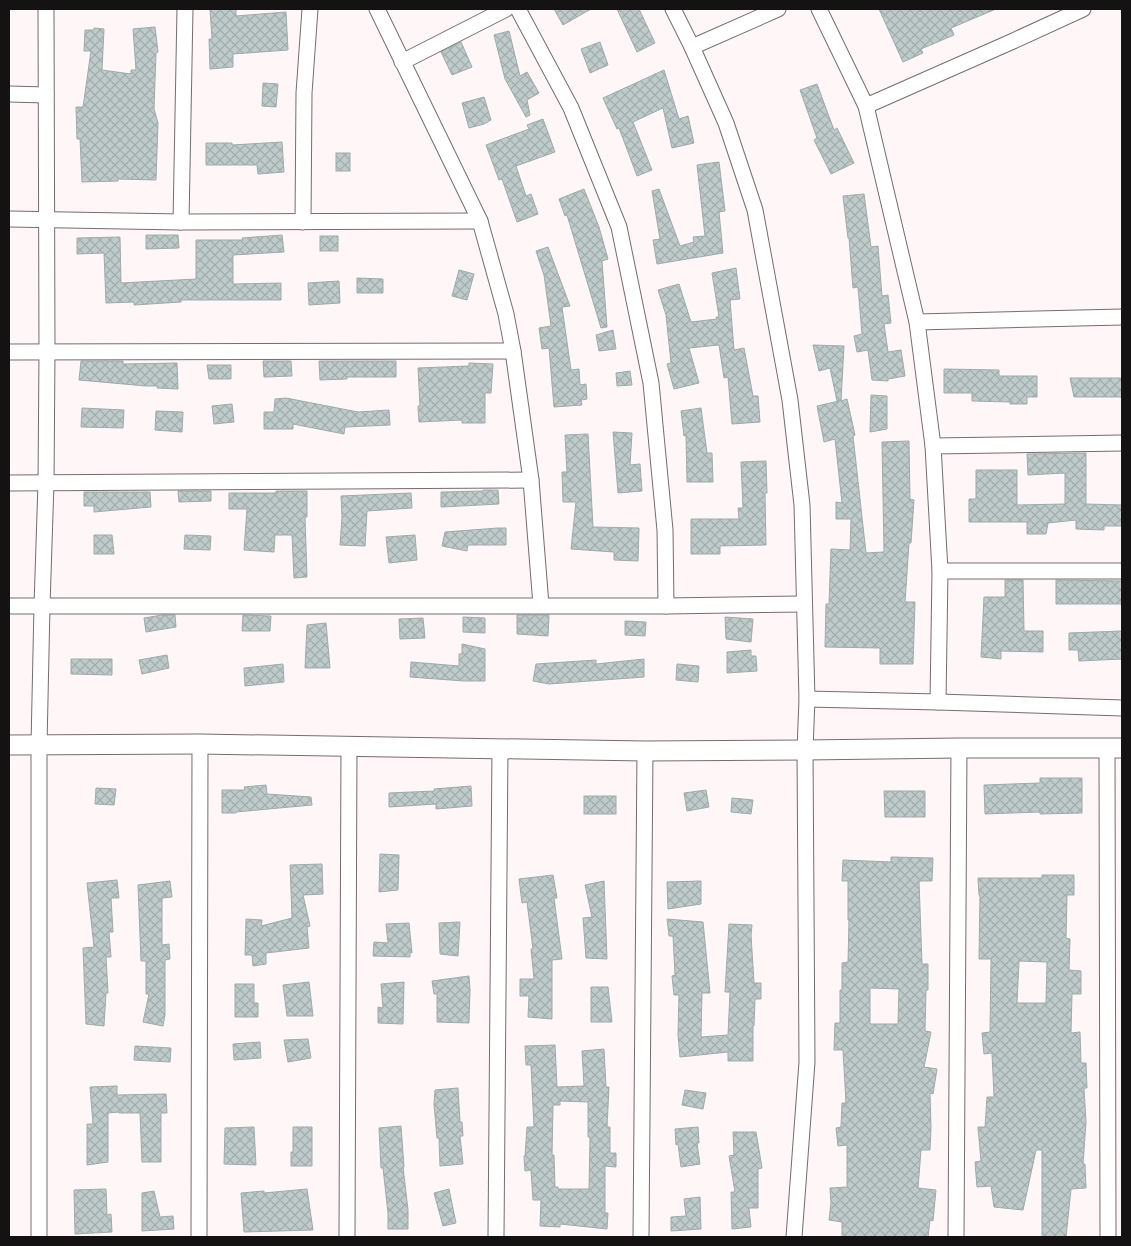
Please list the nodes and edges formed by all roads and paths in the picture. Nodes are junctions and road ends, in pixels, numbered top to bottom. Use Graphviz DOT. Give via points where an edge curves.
graph roads {
  1 [pos="46,9"];
  2 [pos="185,9"];
  3 [pos="310,9"];
  4 [pos="377,9"];
  5 [pos="506,9"];
  6 [pos="518,9"];
  7 [pos="673,9"];
  8 [pos="778,9"];
  9 [pos="818,9"];
  10 [pos="1084,9"];
  11 [pos="692,47"];
  12 [pos="402,62"];
  13 [pos="9,94"];
  14 [pos="46,95"];
  15 [pos="866,106"];
  16 [pos="9,218"];
  17 [pos="47,219"];
  18 [pos="480,221"];
  19 [pos="181,222"];
  20 [pos="303,222"];
  21 [pos="1122,317"];
  22 [pos="917,322"];
  23 [pos="513,351"];
  24 [pos="9,352"];
  25 [pos="47,352"];
  26 [pos="1122,443"];
  27 [pos="934,446"];
  28 [pos="531,480"];
  29 [pos="9,483"];
  30 [pos="46,484"];
  31 [pos="940,571"];
  32 [pos="1122,571"];
  33 [pos="804,604"];
  34 [pos="541,605"];
  35 [pos="9,606"];
  36 [pos="42,606"];
  37 [pos="666,606"];
  38 [pos="807,699"];
  39 [pos="938,702"];
  40 [pos="1122,708"];
  41 [pos="200,744"];
  42 [pos="9,745"];
  43 [pos="40,745"];
  44 [pos="349,747"];
  45 [pos="500,748"];
  46 [pos="959,748"];
  47 [pos="1115,748"];
  48 [pos="805,750"];
  49 [pos="645,751"];
  50 [pos="40,1237"];
  51 [pos="199,1237"];
  52 [pos="347,1237"];
  53 [pos="496,1237"];
  54 [pos="640,1237"];
  55 [pos="794,1237"];
  56 [pos="956,1237"];
  57 [pos="1108,1237"];
  1 -- 14 [label="street"];
  2 -- 19 [label="street"];
  3 -- 20 [label="street" via="304,93"];
  4 -- 12 [label="street"];
  5 -- 12 [label="street"];
  6 -- 37 [label="street" via="571,108 619,227 651,382 665,530"];
  7 -- 11 [label="street"];
  8 -- 11 [label="street"];
  9 -- 15 [label="street"];
  10 -- 15 [label="street"];
  11 -- 33 [label="street" via="726,123 755,210 790,400 802,505"];
  12 -- 18 [label="street"];
  13 -- 14 [label="street"];
  14 -- 17 [label="street"];
  15 -- 22 [label="street"];
  16 -- 17 [label="street"];
  17 -- 19 [label="street"];
  17 -- 25 [label="street"];
  18 -- 20 [label="street"];
  18 -- 23 [label="street"];
  19 -- 20 [label="street"];
  21 -- 22 [label="street"];
  22 -- 27 [label="street"];
  23 -- 25 [label="street"];
  23 -- 28 [label="street"];
  24 -- 25 [label="street"];
  25 -- 30 [label="street"];
  26 -- 27 [label="street"];
  27 -- 31 [label="street"];
  28 -- 30 [label="street"];
  28 -- 34 [label="street"];
  29 -- 30 [label="street"];
  30 -- 36 [label="street"];
  31 -- 32 [label="street"];
  31 -- 39 [label="street"];
  33 -- 37 [label="street"];
  33 -- 38 [label="street"];
  34 -- 36 [label="street"];
  34 -- 37 [label="street"];
  35 -- 36 [label="street"];
  36 -- 43 [label="street"];
  38 -- 39 [label="street"];
  38 -- 48 [label="street"];
  39 -- 40 [label="street"];
  41 -- 43 [label="street"];
  41 -- 44 [label="street"];
  41 -- 51 [label="street"];
  42 -- 43 [label="street"];
  43 -- 50 [label="street"];
  44 -- 45 [label="street"];
  44 -- 52 [label="street"];
  45 -- 49 [label="street"];
  45 -- 53 [label="street"];
  46 -- 47 [label="street"];
  46 -- 48 [label="street"];
  46 -- 56 [label="street"];
  47 -- 57 [label="street"];
  48 -- 49 [label="street"];
  48 -- 55 [label="street" via="807,1062"];
  49 -- 54 [label="street"];
}
